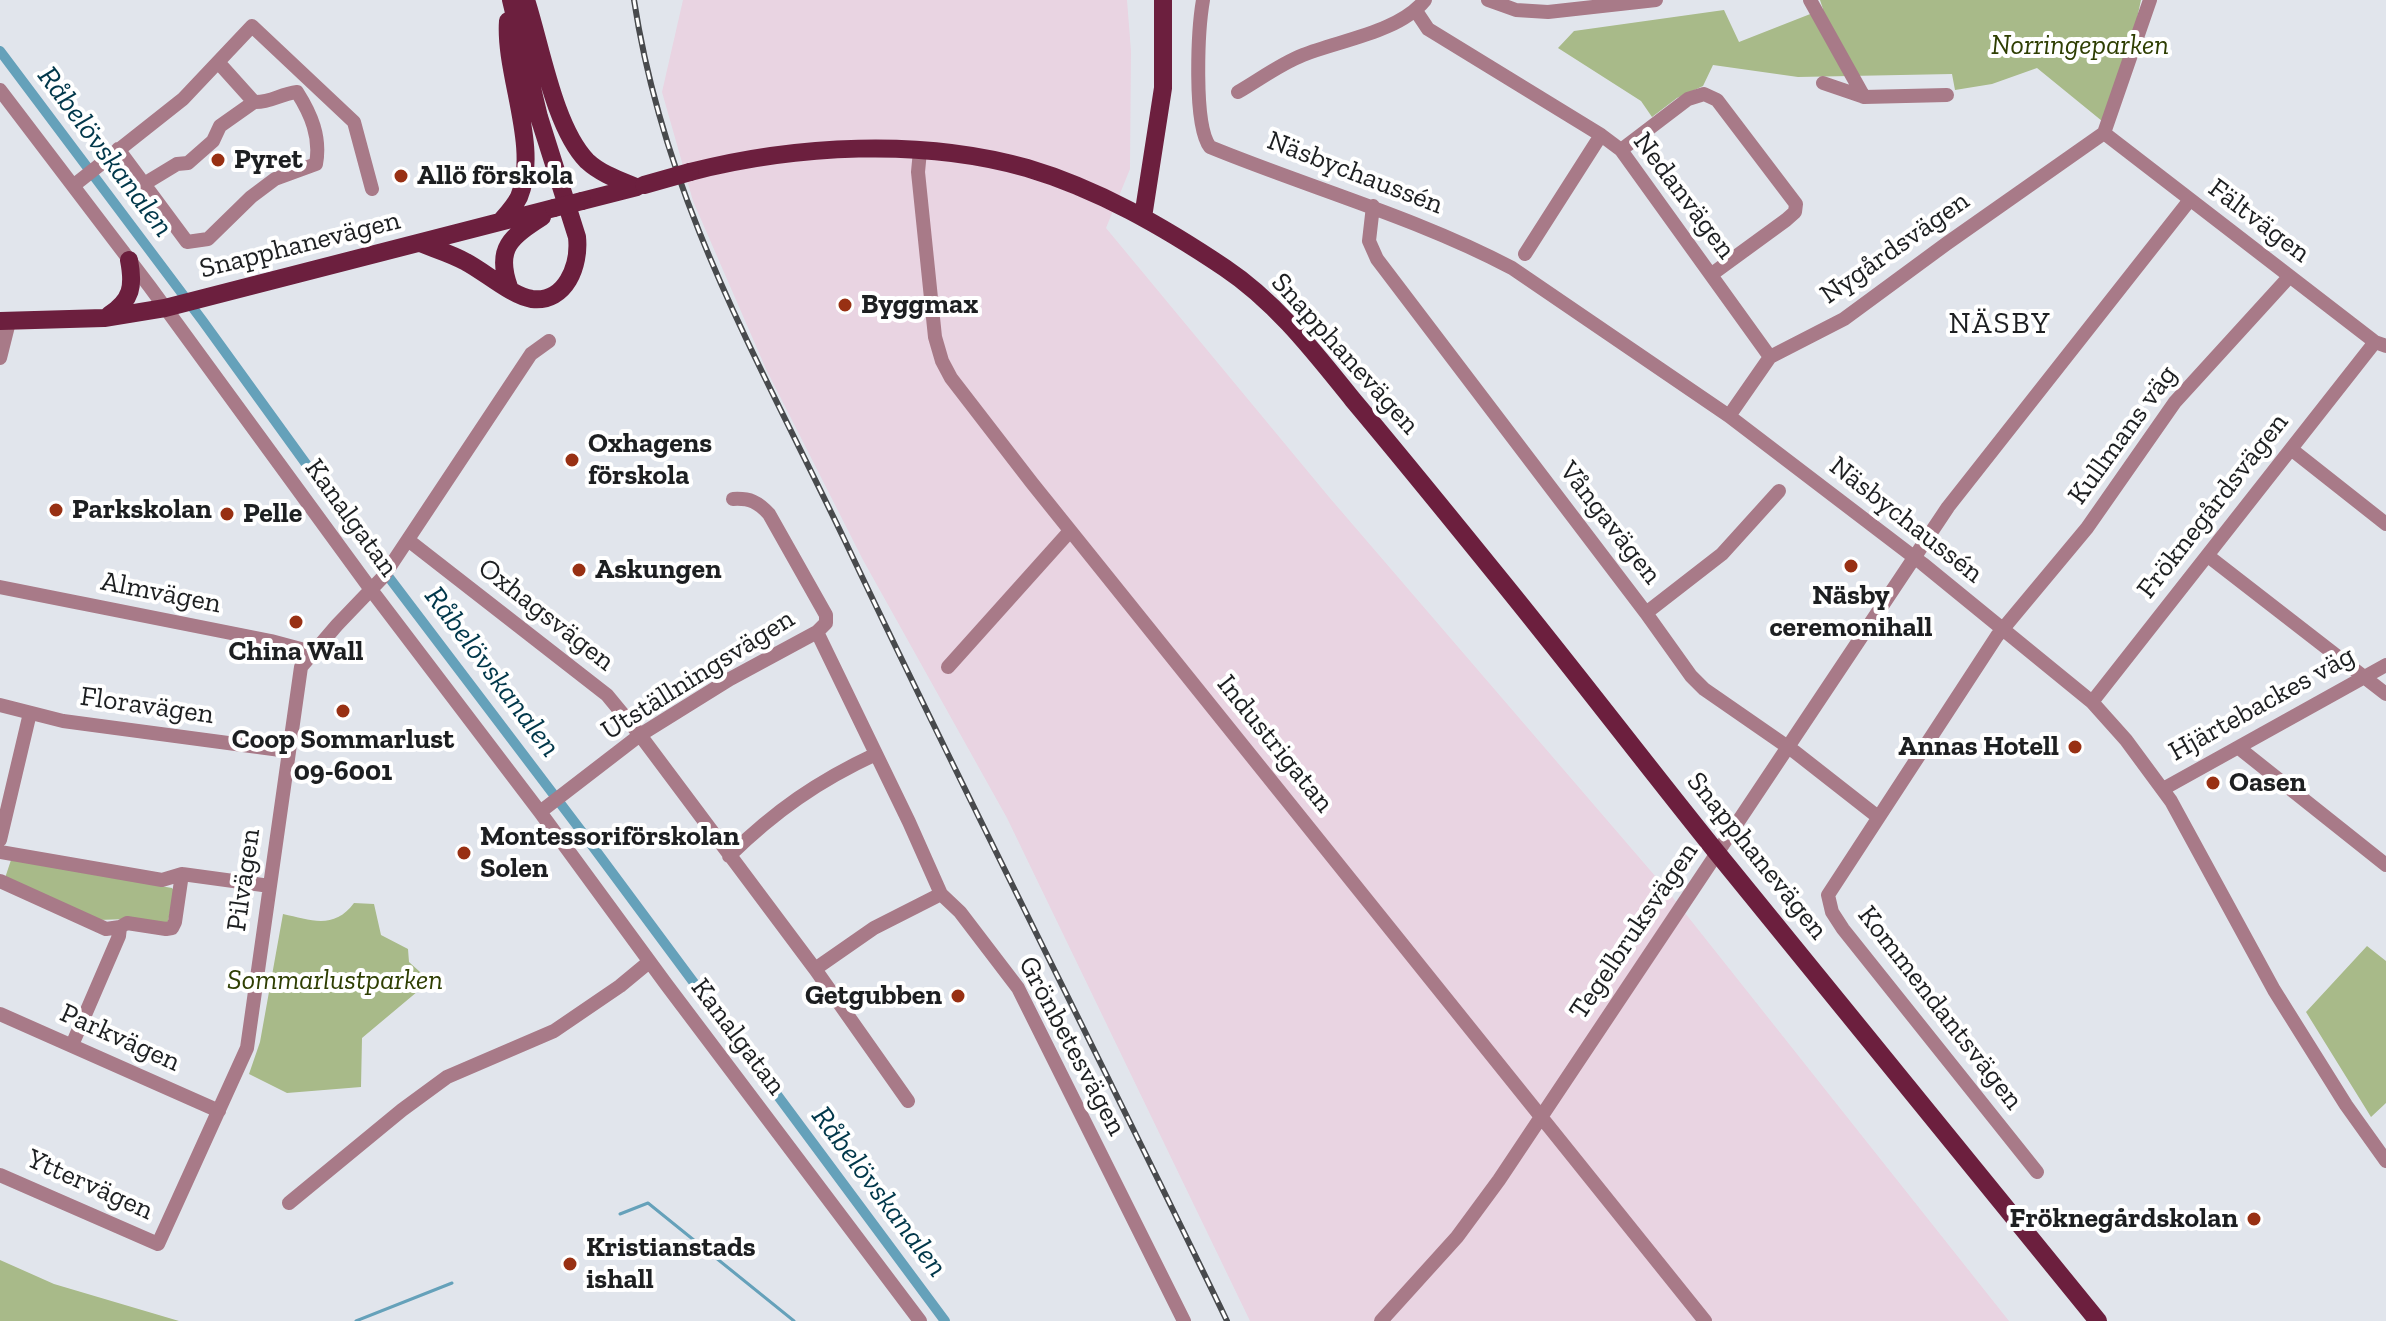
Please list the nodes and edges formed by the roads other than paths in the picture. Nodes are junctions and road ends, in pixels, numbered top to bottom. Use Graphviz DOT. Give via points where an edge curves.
graph roads {
  1 [pos="1163,0"];
  2 [pos="1203,0"];
  3 [pos="1488,0"];
  4 [pos="1656,0"];
  5 [pos="1810,0"];
  6 [pos="2150,0"];
  7 [pos="519,4"];
  8 [pos="1420,6"];
  9 [pos="218,62"];
  10 [pos="1823,83"];
  11 [pos="0,90"];
  12 [pos="1238,92"];
  13 [pos="1947,95"];
  14 [pos="1864,97"];
  15 [pos="254,102"];
  16 [pos="2104,133"];
  17 [pos="1601,135"];
  18 [pos="118,149"];
  19 [pos="1621,150"];
  20 [pos="920,151"];
  21 [pos="144,184"];
  22 [pos="73,186"];
  23 [pos="640,186"];
  24 [pos="372,189"];
  25 [pos="2189,201"];
  26 [pos="1373,206"];
  27 [pos="554,208"];
  28 [pos="1136,213"];
  29 [pos="500,222"];
  30 [pos="420,243"];
  31 [pos="1525,254"];
  32 [pos="129,260"];
  33 [pos="1712,274"];
  34 [pos="2289,277"];
  35 [pos="509,287"];
  36 [pos="165,308"];
  37 [pos="104,318"];
  38 [pos="4,322"];
  39 [pos="549,341"];
  40 [pos="2381,344"];
  41 [pos="1770,357"];
  42 [pos="0,358"];
  43 [pos="1729,416"];
  44 [pos="2291,449"];
  45 [pos="1779,491"];
  46 [pos="733,499"];
  47 [pos="2386,524"];
  48 [pos="1070,531"];
  49 [pos="408,540"];
  50 [pos="2208,556"];
  51 [pos="1915,558"];
  52 [pos="0,587"];
  53 [pos="372,591"];
  54 [pos="1646,613"];
  55 [pos="2003,629"];
  56 [pos="817,632"];
  57 [pos="312,652"];
  58 [pos="2386,665"];
  59 [pos="948,667"];
  60 [pos="2365,677"];
  61 [pos="2386,694"];
  62 [pos="2092,702"];
  63 [pos="0,705"];
  64 [pos="30,713"];
  65 [pos="640,735"];
  66 [pos="1788,748"];
  67 [pos="2239,748"];
  68 [pos="288,751"];
  69 [pos="876,754"];
  70 [pos="2163,789"];
  71 [pos="552,803"];
  72 [pos="1878,817"];
  73 [pos="0,840"];
  74 [pos="0,852"];
  75 [pos="1717,853"];
  76 [pos="729,856"];
  77 [pos="2386,865"];
  78 [pos="182,874"];
  79 [pos="0,881"];
  80 [pos="270,886"];
  81 [pos="941,894"];
  82 [pos="120,927"];
  83 [pos="649,962"];
  84 [pos="815,969"];
  85 [pos="0,1014"];
  86 [pos="72,1045"];
  87 [pos="908,1101"];
  88 [pos="219,1111"];
  89 [pos="1542,1117"];
  90 [pos="2386,1161"];
  91 [pos="2037,1172"];
  92 [pos="0,1175"];
  93 [pos="289,1203"];
  94 [pos="158,1244"];
  95 [pos="920,1321"];
  96 [pos="1184,1321"];
  97 [pos="1381,1321"];
  98 [pos="1705,1321"];
  99 [pos="2098,1321"];
  1 -- 28 [label="main road" via="1163,88"];
  2 -- 26 [label="street, Näsbychaussén" via="1203,137 1214,148"];
  3 -- 4 [label="street" via="1516,10 1548,12"];
  5 -- 14 [label="street"];
  6 -- 16 [label="street"];
  7 -- 23 [label="main road" via="571,137 595,168"];
  7 -- 29 [label="main road" via="507,35 520,108 524,174 516,202"];
  7 -- 35 [label="main road" via="539,117 577,237 578,256 569,280 555,294 533,299"];
  8 -- 12 [label="street" via="1394,24 1298,57"];
  8 -- 17 [label="street, Nedanvägen" via="1428,29"];
  9 -- 15 [label="street"];
  9 -- 18 [label="street" via="183,99"];
  9 -- 24 [label="street" via="252,26 354,122"];
  10 -- 14 [label="street"];
  11 -- 22 [label="street, Kanalgatan"];
  13 -- 14 [label="street"];
  15 -- 21 [label="street" via="220,126 213,141 188,163"];
  15 -- 21 [label="street" via="268,103 297,92 310,112 319,148 316,164 275,179 208,239 187,242"];
  16 -- 25 [label="street, Fältvägen"];
  16 -- 41 [label="street, Nygårdsvägen" via="1844,319"];
  17 -- 19 [label="street, Nedanvägen"];
  17 -- 31 [label="street"];
  18 -- 21 [label="street"];
  18 -- 22 [label="street"];
  19 -- 33 [label="street, Nedanvägen"];
  19 -- 33 [label="street" via="1688,99 1704,94 1717,100 1796,204 1786,220"];
  20 -- 23 [label="main road, Snapphanevägen, bridge" via="791,152"];
  20 -- 28 [label="main road, Snapphanevägen" via="1026,168"];
  20 -- 48 [label="street, Industrigatan" via="935,337 942,361"];
  22 -- 32 [label="street, Kanalgatan"];
  23 -- 27 [label="main road, Snapphanevägen, bridge"];
  25 -- 34 [label="street, Fältvägen"];
  25 -- 51 [label="street, Tegelbruksvägen" via="1987,456"];
  26 -- 43 [label="street, Näsbychaussén" via="1512,268"];
  26 -- 54 [label="street, Vångavägen" via="1369,241 1377,259"];
  27 -- 29 [label="main road, Snapphanevägen"];
  27 -- 35 [label="main road" via="508,244 503,261"];
  28 -- 75 [label="main road, Snapphanevägen" via="1232,272 1302,337"];
  29 -- 30 [label="main road, Snapphanevägen"];
  30 -- 35 [label="main road"];
  30 -- 36 [label="main road, Snapphanevägen"];
  32 -- 36 [label="street, Kanalgatan"];
  32 -- 37 [label="main road" via="130,295"];
  33 -- 41 [label="street, Nedanvägen"];
  34 -- 40 [label="street, Fältvägen"];
  34 -- 55 [label="street, Kullmans väg" via="2175,402 2087,528"];
  36 -- 37 [label="main road, Snapphanevägen"];
  36 -- 53 [label="street, Kanalgatan"];
  37 -- 38 [label="main road, Snapphanevägen"];
  38 -- 42 [label="street"];
  39 -- 49 [label="street" via="531,354"];
  40 -- 44 [label="street, Fröknegårdsvägen"];
  41 -- 43 [label="street, Nygårdsvägen"];
  43 -- 51 [label="street, Näsbychaussén"];
  44 -- 47 [label="street"];
  44 -- 50 [label="street, Fröknegårdsvägen"];
  45 -- 54 [label="street" via="1722,554"];
  46 -- 56 [label="street, Utställningsvägen" via="748,498 769,514 826,615"];
  48 -- 59 [label="street"];
  48 -- 89 [label="street, Industrigatan"];
  49 -- 53 [label="street"];
  49 -- 65 [label="street, Oxhagsvägen" via="607,695"];
  50 -- 60 [label="street"];
  50 -- 62 [label="street, Fröknegårdsvägen"];
  51 -- 55 [label="street, Näsbychaussén"];
  51 -- 66 [label="street, Tegelbruksvägen"];
  52 -- 57 [label="street, Almvägen"];
  53 -- 57 [label="street"];
  53 -- 71 [label="street, Kanalgatan"];
  54 -- 66 [label="street, Vångavägen" via="1704,689"];
  55 -- 62 [label="street, Näsbychaussén"];
  55 -- 72 [label="street, Kommendantsvägen"];
  56 -- 65 [label="street, Utställningsvägen"];
  56 -- 69 [label="street, Grönbetesvägen"];
  57 -- 68 [label="street, Pilvägen" via="301,667"];
  58 -- 60 [label="street, Hjärtebackes väg"];
  60 -- 61 [label="street"];
  60 -- 67 [label="street, Hjärtebackes väg"];
  62 -- 70 [label="street, Näsbychaussén"];
  63 -- 64 [label="street, Floravägen"];
  64 -- 68 [label="street, Floravägen"];
  64 -- 73 [label="street"];
  65 -- 71 [label="street, Utställningsvägen"];
  65 -- 76 [label="street, Oxhagsvägen"];
  66 -- 72 [label="street, Vångavägen"];
  66 -- 75 [label="street, Tegelbruksvägen"];
  67 -- 70 [label="street, Hjärtebackes väg"];
  67 -- 77 [label="street"];
  68 -- 80 [label="street, Pilvägen"];
  69 -- 76 [label="street" via="793,800"];
  69 -- 81 [label="street, Grönbetesvägen"];
  70 -- 90 [label="street, Näsbychaussén" via="2274,990"];
  71 -- 83 [label="street, Kanalgatan"];
  72 -- 91 [label="street, Kommendantsvägen" via="1828,895 1832,912"];
  74 -- 78 [label="street" via="162,880"];
  75 -- 89 [label="street, Tegelbruksvägen"];
  75 -- 99 [label="main road, Snapphanevägen"];
  76 -- 84 [label="street, Oxhagsvägen"];
  78 -- 80 [label="street"];
  78 -- 82 [label="street" via="172,928 127,923"];
  79 -- 82 [label="street" via="106,929"];
  80 -- 88 [label="street, Pilvägen" via="247,1048"];
  81 -- 84 [label="street" via="874,928"];
  81 -- 96 [label="street, Grönbetesvägen" via="1018,988"];
  82 -- 86 [label="street"];
  83 -- 93 [label="street" via="554,1031 447,1077"];
  83 -- 95 [label="street, Kanalgatan"];
  84 -- 87 [label="street, Oxhagsvägen"];
  85 -- 86 [label="street, Parkvägen"];
  86 -- 88 [label="street, Parkvägen"];
  88 -- 94 [label="street, Pilvägen"];
  89 -- 97 [label="street, Tegelbruksvägen" via="1457,1237"];
  89 -- 98 [label="street, Industrigatan"];
  92 -- 94 [label="street, Yttervägen"];
}
